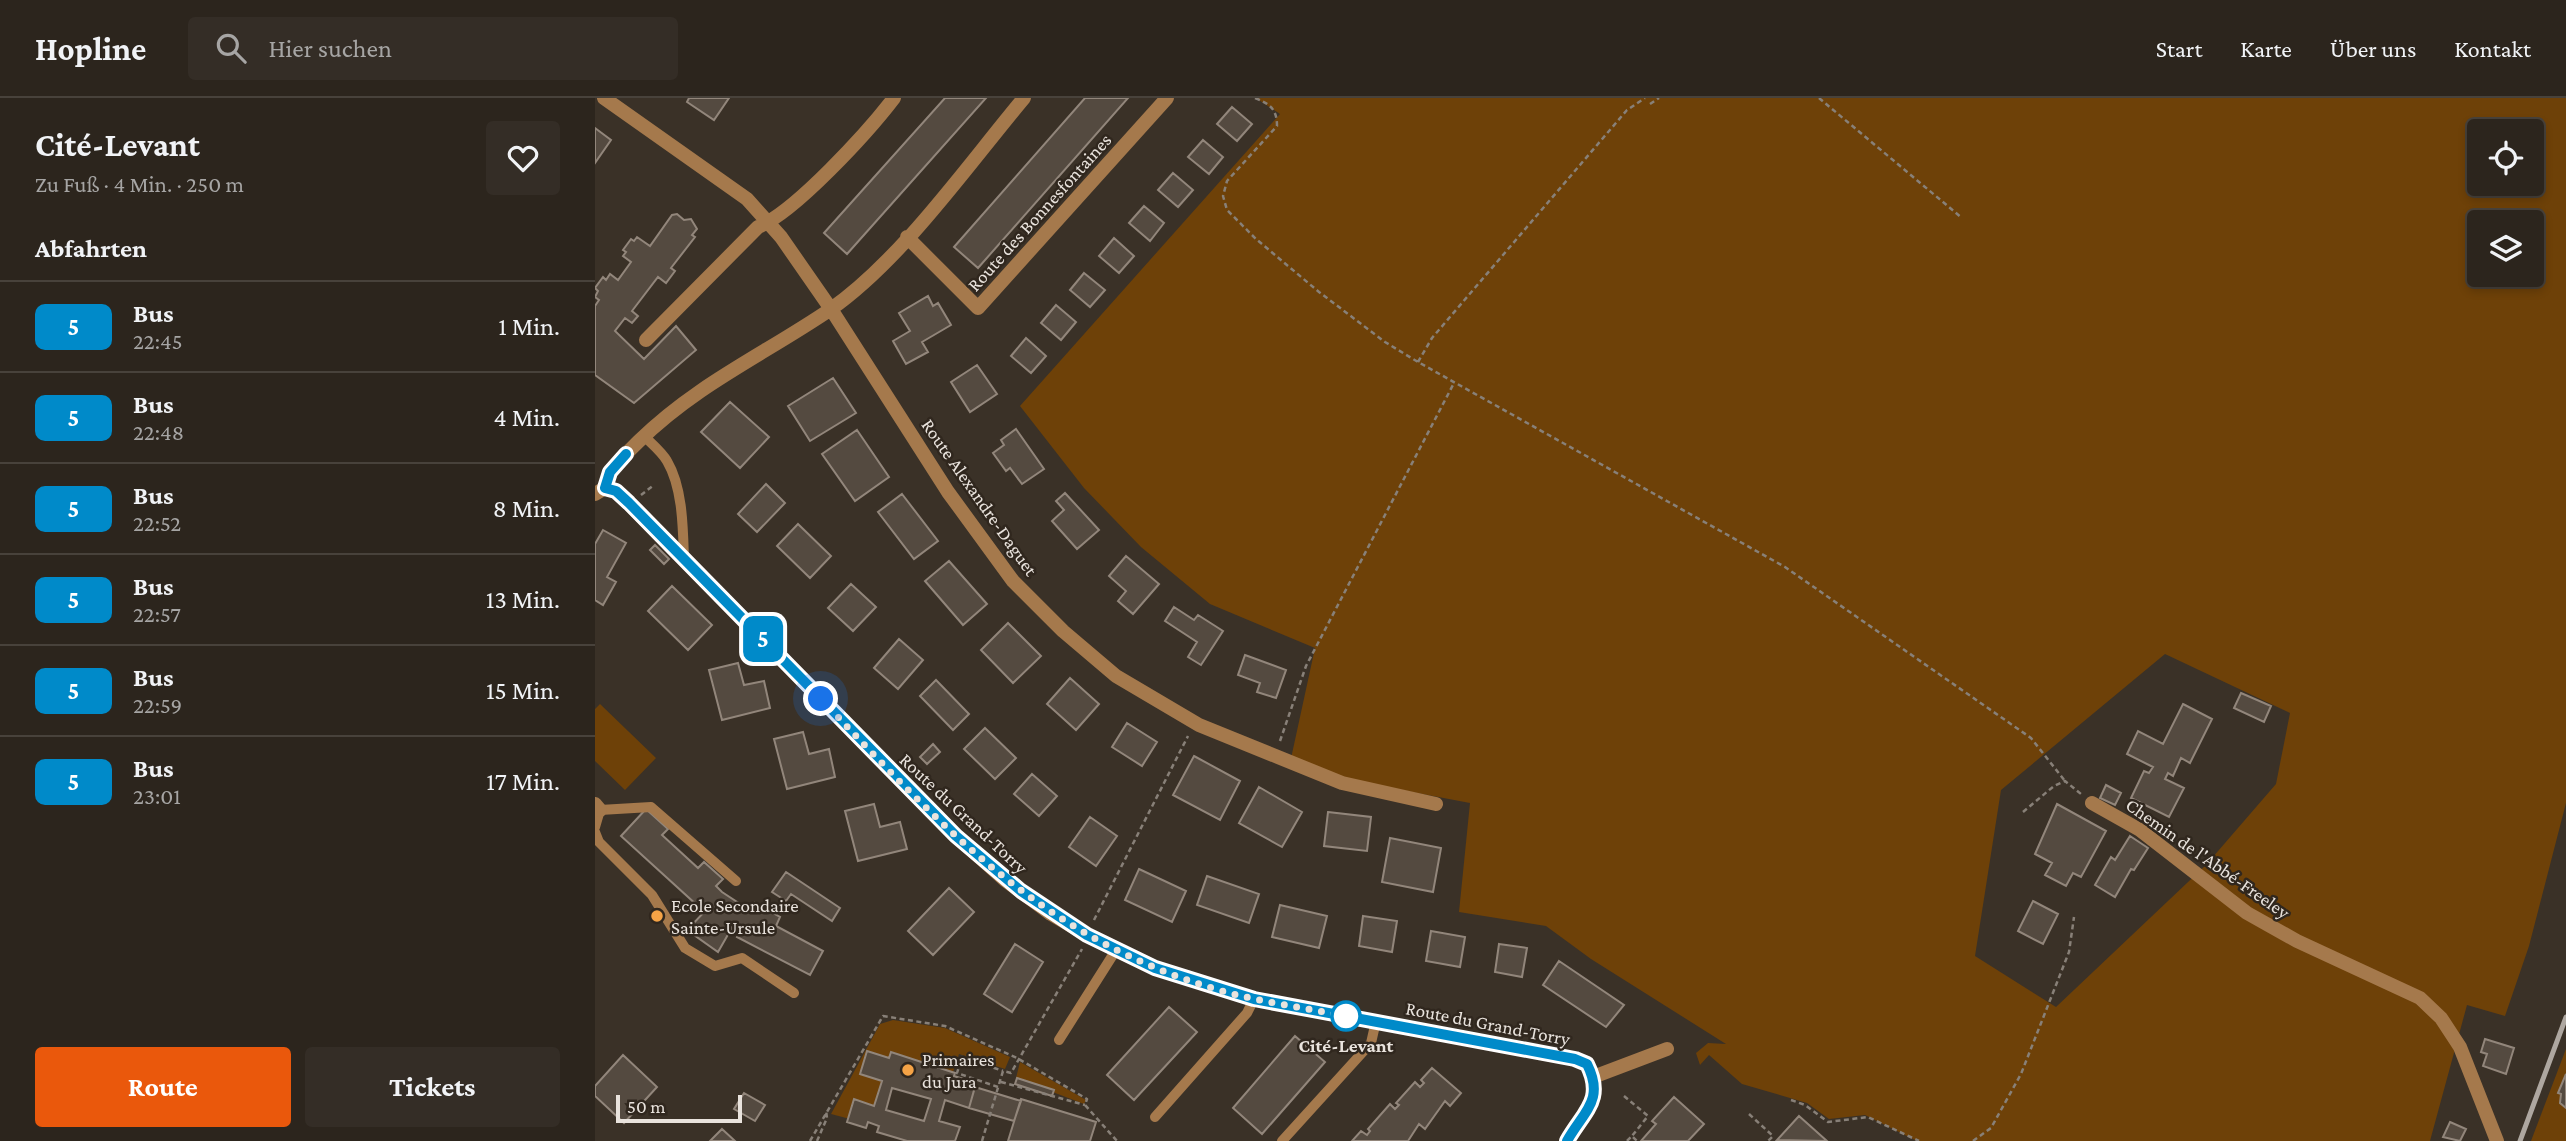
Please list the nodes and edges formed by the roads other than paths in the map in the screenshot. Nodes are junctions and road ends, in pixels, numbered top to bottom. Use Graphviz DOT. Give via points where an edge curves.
graph roads {
  1 [pos="604,98"];
  2 [pos="894,98"];
  3 [pos="1024,98"];
  4 [pos="1167,98"];
  5 [pos="769,222"];
  6 [pos="907,237"];
  7 [pos="831,309"];
  8 [pos="646,340"];
  9 [pos="644,436"];
  10 [pos="600,491"];
  11 [pos="684,560"];
  12 [pos="2092,803"];
  13 [pos="1436,804"];
  14 [pos="598,807"];
  15 [pos="595,830"];
  16 [pos="736,881"];
  17 [pos="1116,950"];
  18 [pos="794,993"];
  19 [pos="1254,999"];
  20 [pos="1376,1021"];
  21 [pos="1059,1040"];
  22 [pos="1667,1049"];
  23 [pos="1593,1077"];
  24 [pos="1155,1117"];
  25 [pos="1282,1141"];
  26 [pos="1567,1141"];
  27 [pos="2497,1141"];
  1 -- 5 [label="street" via="747,199"];
  2 -- 5 [label="street" via="875,123"];
  3 -- 6 [label="street"];
  4 -- 6 [label="street, Route des Bonnesfontaines" via="978,308"];
  5 -- 7 [label="street"];
  5 -- 8 [label="street" via="758,227"];
  6 -- 7 [label="street" via="877,272"];
  7 -- 9 [label="street" via="715,379"];
  7 -- 13 [label="street, Route Alexandre-Daguet" via="948,492 1013,581 1116,676 1199,725 1274,757 1342,783"];
  9 -- 10 [label="street" via="610,472"];
  9 -- 11 [label="lane" via="667,460 675,482"];
  10 -- 11 [label="street, Route du Grand-Torry" via="616,491"];
  11 -- 17 [label="street, Route du Grand-Torry" via="956,836 1024,894"];
  12 -- 27 [label="street, Chemin de l'Abbé-Freeley" via="2140,830 2247,913 2420,998 2441,1018 2460,1047"];
  14 -- 15 [label="lane"];
  14 -- 16 [label="lane" via="651,807"];
  15 -- 18 [label="lane" via="599,842 652,895 685,948 715,965 741,958"];
  17 -- 19 [label="street, Route du Grand-Torry" via="1155,968"];
  17 -- 21 [label="lane"];
  19 -- 20 [label="street, Route du Grand-Torry"];
  19 -- 24 [label="lane" via="1247,1013"];
  20 -- 23 [label="street, Route du Grand-Torry" via="1575,1059 1587,1064"];
  20 -- 25 [label="lane" via="1371,1043"];
  22 -- 23 [label="street"];
  23 -- 26 [label="street" via="1592,1103"];
}
